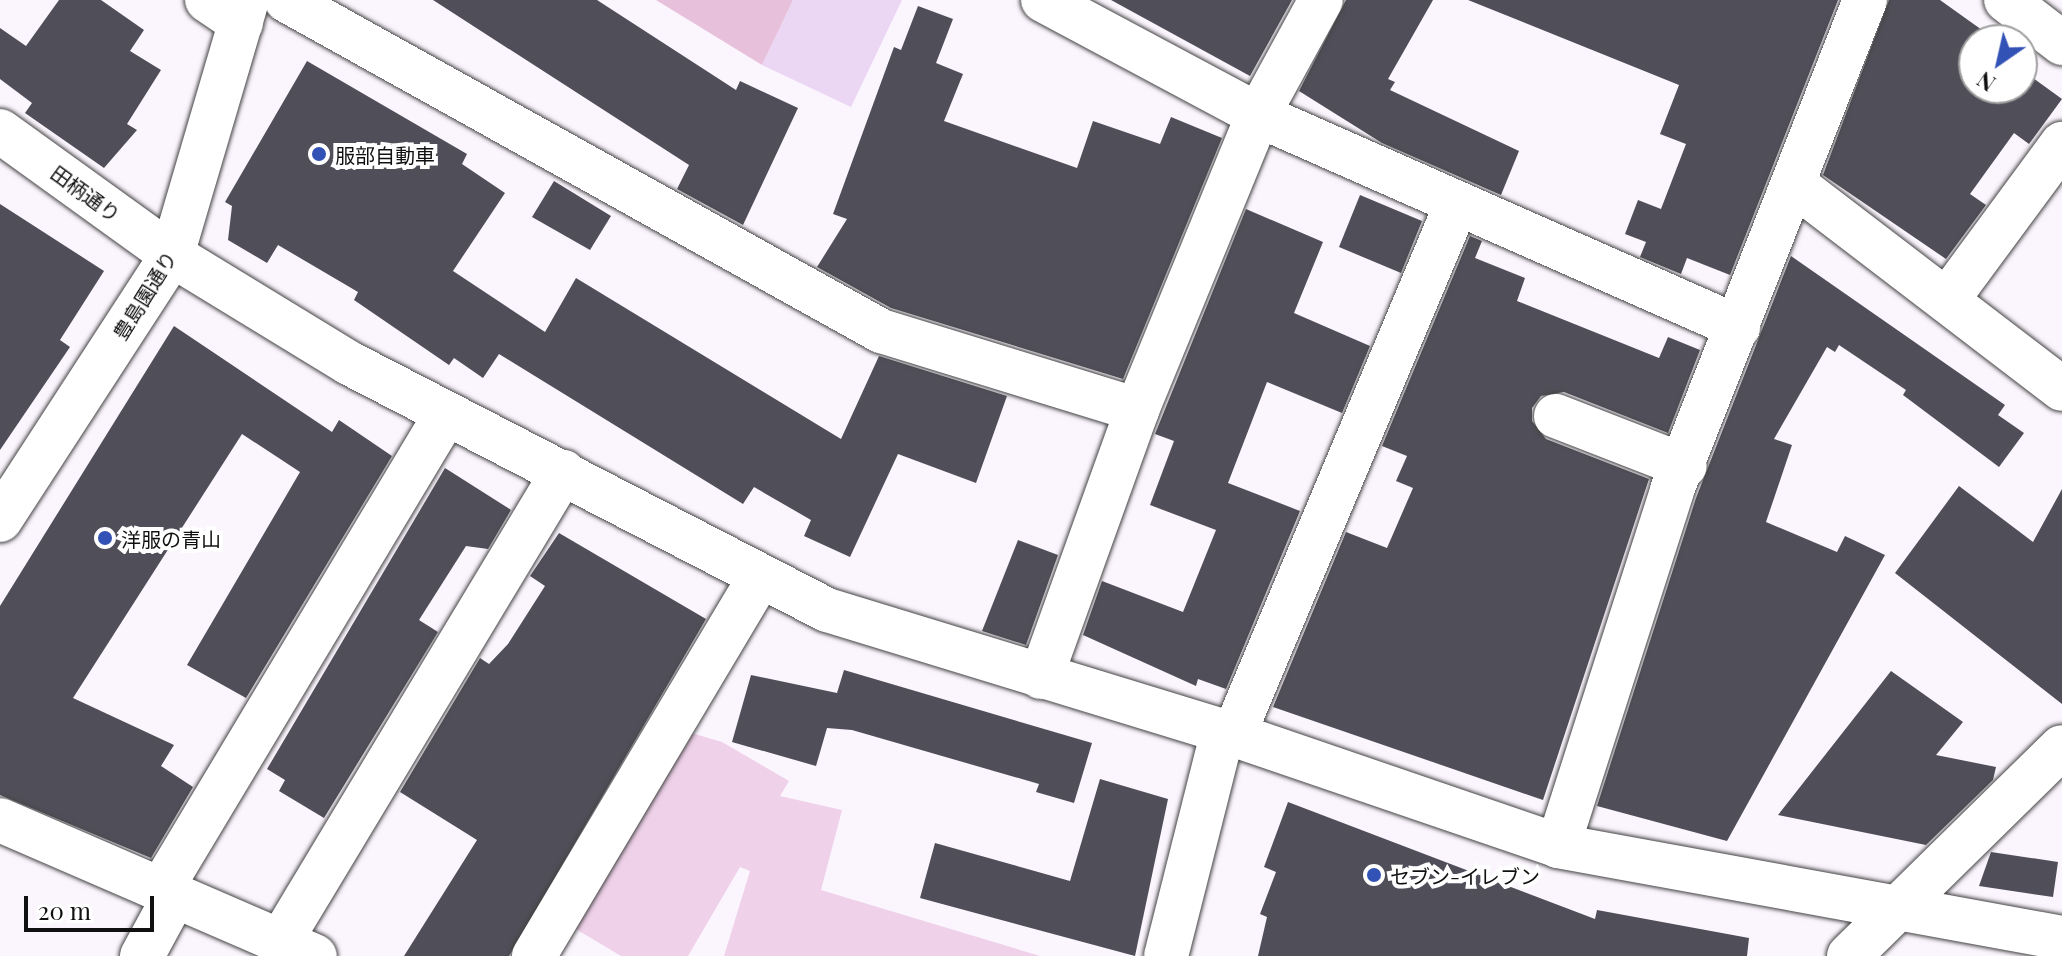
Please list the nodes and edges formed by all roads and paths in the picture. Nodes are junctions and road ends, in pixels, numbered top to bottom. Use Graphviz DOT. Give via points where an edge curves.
graph roads {
  1 [pos="286,0"];
  2 [pos="1043,0"];
  3 [pos="1321,0"];
  4 [pos="1865,0"];
  5 [pos="2006,0"];
  6 [pos="231,8"];
  7 [pos="2062,43"];
  8 [pos="1258,115"];
  9 [pos="0,131"];
  10 [pos="2062,144"];
  11 [pos="1794,184"];
  12 [pos="1457,203"];
  13 [pos="172,255"];
  14 [pos="1947,300"];
  15 [pos="1738,327"];
  16 [pos="2062,389"];
  17 [pos="1137,410"];
  18 [pos="446,414"];
  19 [pos="1556,416"];
  20 [pos="1685,466"];
  21 [pos="563,472"];
  22 [pos="0,520"];
  23 [pos="758,580"];
  24 [pos="1041,677"];
  25 [pos="1229,732"];
  26 [pos="2059,754"];
  27 [pos="0,820"];
  28 [pos="1558,846"];
  29 [pos="167,894"];
  30 [pos="1896,910"];
  31 [pos="2062,938"];
  32 [pos="297,949"];
  33 [pos="1168,955"];
  34 [pos="142,956"];
  35 [pos="534,956"];
  36 [pos="1849,956"];
  1 -- 17 [label="street" via="881,331"];
  2 -- 8 [label="street"];
  3 -- 8 [label="street"];
  4 -- 11 [label="street"];
  5 -- 7 [label="street"];
  6 -- 13 [label="street, 豊島園通り"];
  8 -- 12 [label="street"];
  8 -- 17 [label="street"];
  9 -- 13 [label="street, 田柄通り"];
  10 -- 14 [label="street"];
  11 -- 14 [label="street"];
  11 -- 15 [label="street"];
  12 -- 15 [label="street"];
  12 -- 25 [label="street"];
  13 -- 18 [label="street, 田柄通り"];
  13 -- 22 [label="street, 豊島園通り"];
  14 -- 16 [label="street"];
  15 -- 20 [label="street"];
  17 -- 24 [label="street"];
  18 -- 21 [label="street, 田柄通り"];
  18 -- 29 [label="street"];
  19 -- 20 [label="street"];
  20 -- 28 [label="street"];
  21 -- 23 [label="street, 田柄通り"];
  21 -- 32 [label="street"];
  23 -- 24 [label="street, 田柄通り" via="862,623"];
  23 -- 35 [label="street"];
  24 -- 25 [label="street, 田柄通り"];
  25 -- 28 [label="street, 田柄通り"];
  25 -- 33 [label="street"];
  26 -- 30 [label="street"];
  27 -- 29 [label="street"];
  28 -- 30 [label="street, 田柄通り"];
  29 -- 32 [label="street"];
  29 -- 34 [label="street"];
  30 -- 31 [label="street, 田柄通り"];
  30 -- 36 [label="street"];
}
